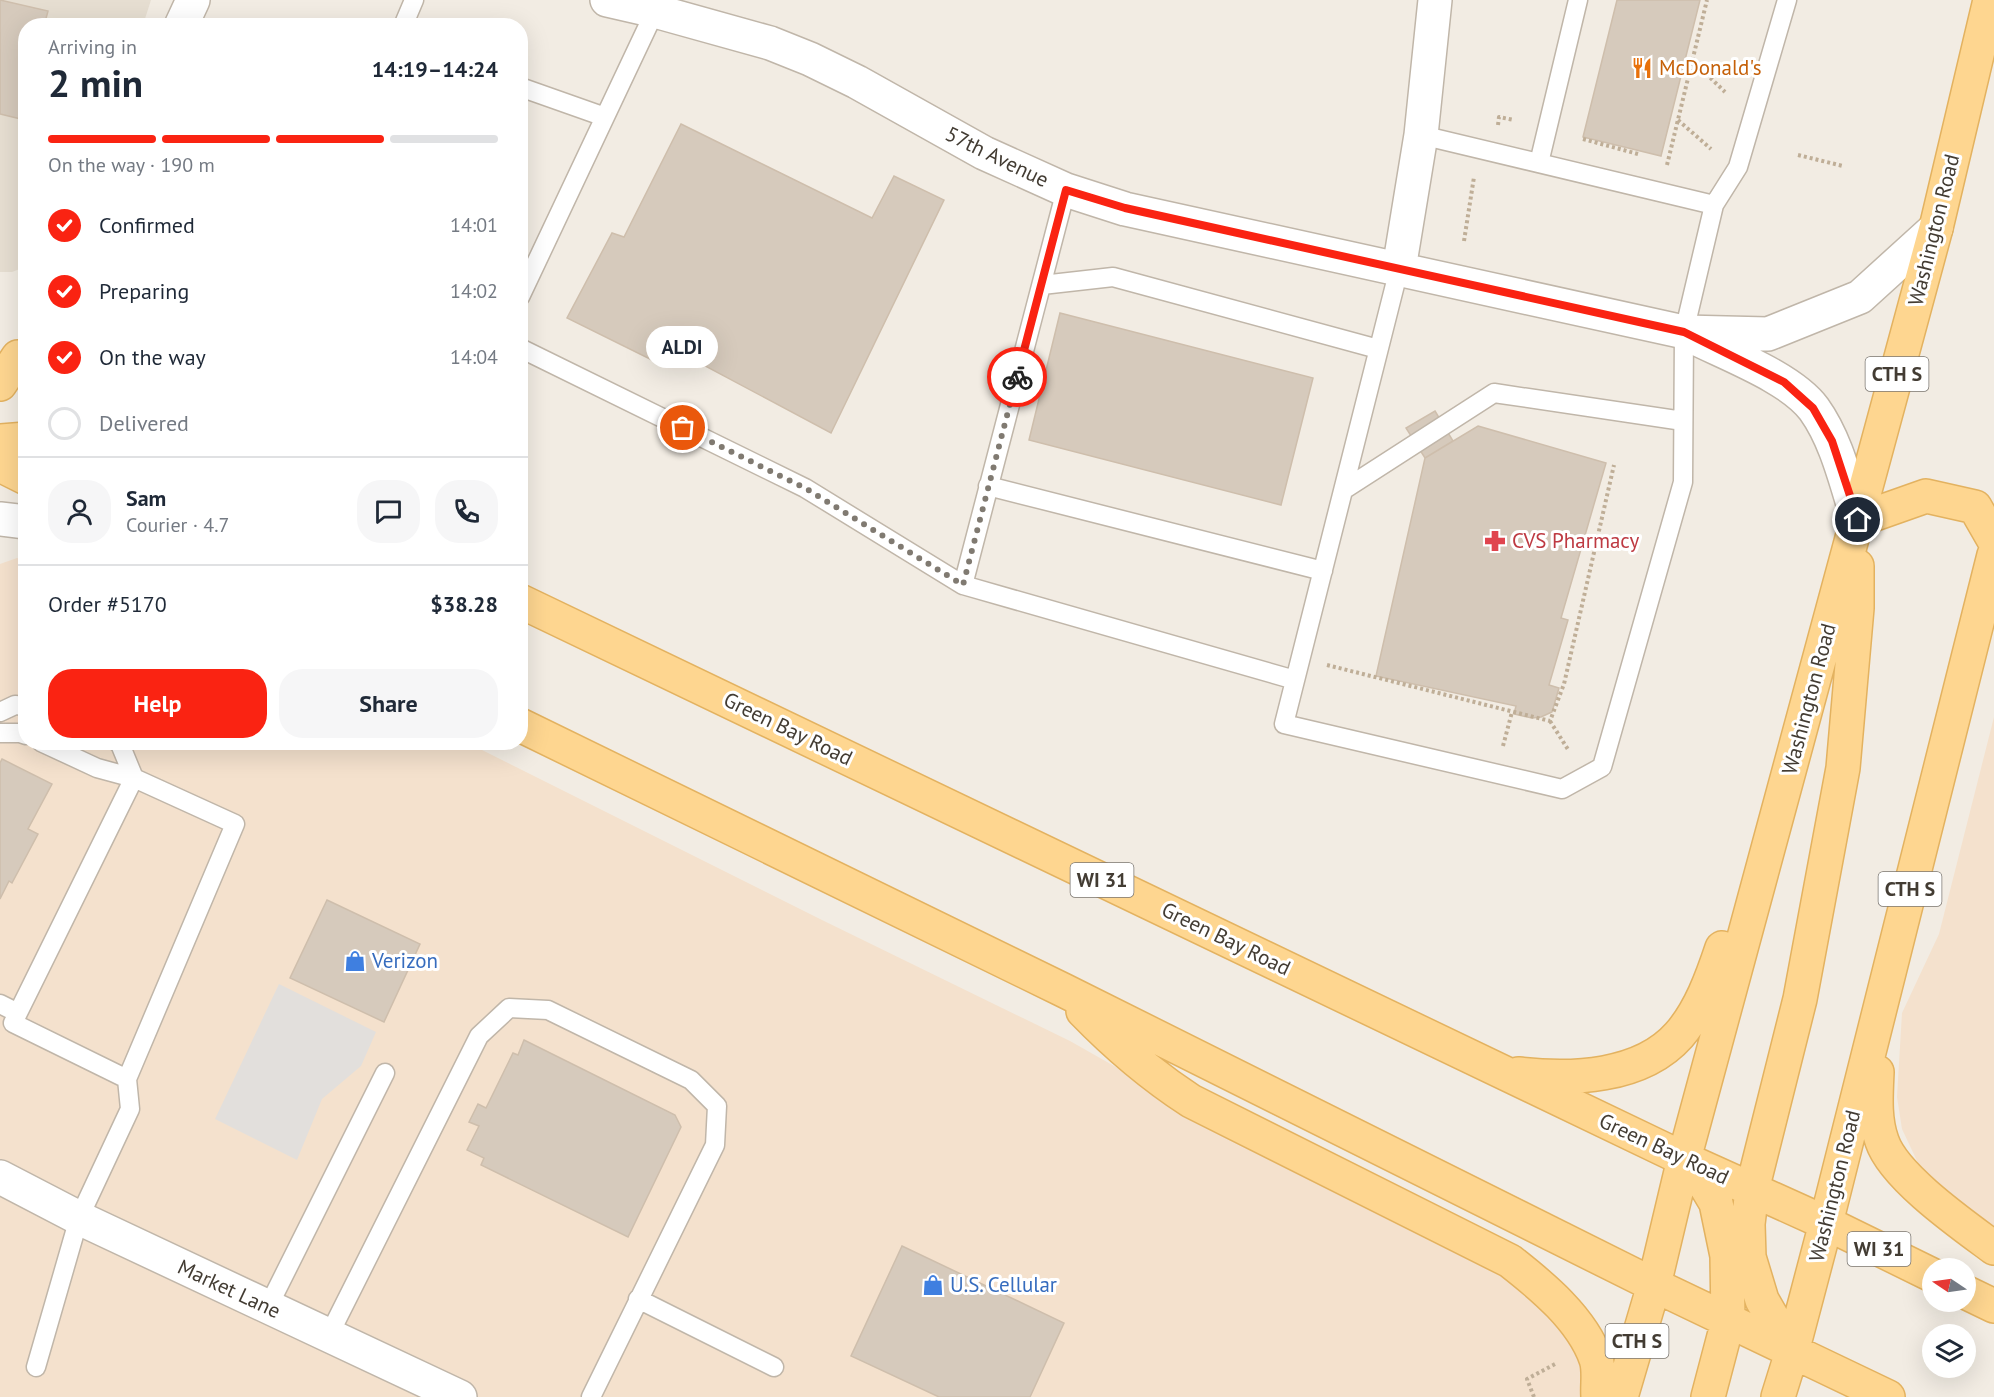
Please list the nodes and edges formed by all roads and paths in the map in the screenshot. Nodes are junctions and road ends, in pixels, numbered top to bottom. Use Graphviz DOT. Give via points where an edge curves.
graph roads {
  1 [pos="193,0"];
  2 [pos="414,0"];
  3 [pos="607,0"];
  4 [pos="1435,0"];
  5 [pos="1578,0"];
  6 [pos="1707,0"];
  7 [pos="1786,0"];
  8 [pos="1990,0"];
  9 [pos="656,11"];
  10 [pos="185,18"];
  11 [pos="406,18"];
  12 [pos="1693,60"];
  13 [pos="528,90"];
  14 [pos="1725,92"];
  15 [pos="605,117"];
  16 [pos="1514,120"];
  17 [pos="1678,120"];
  18 [pos="1498,126"];
  19 [pos="1421,135"];
  20 [pos="1583,139"];
  21 [pos="1711,150"];
  22 [pos="1798,155"];
  23 [pos="1646,156"];
  24 [pos="1657,159"];
  25 [pos="1667,162"];
  26 [pos="1539,163"];
  27 [pos="1843,166"];
  28 [pos="1476,167"];
  29 [pos="1066,190"];
  30 [pos="1660,192"];
  31 [pos="1714,205"];
  32 [pos="1936,228"];
  33 [pos="1464,241"];
  34 [pos="1399,269"];
  35 [pos="528,280"];
  36 [pos="1041,285"];
  37 [pos="1684,332"];
  38 [pos="1378,349"];
  39 [pos="17,352"];
  40 [pos="528,352"];
  41 [pos="0,384"];
  42 [pos="1683,421"];
  43 [pos="18,440"];
  44 [pos="0,441"];
  45 [pos="0,465"];
  46 [pos="1614,465"];
  47 [pos="18,474"];
  48 [pos="988,486"];
  49 [pos="1345,489"];
  50 [pos="0,519"];
  51 [pos="1858,520"];
  52 [pos="18,521"];
  53 [pos="1994,540"];
  54 [pos="1994,555"];
  55 [pos="1323,571"];
  56 [pos="963,585"];
  57 [pos="528,605"];
  58 [pos="1324,664"];
  59 [pos="1816,671"];
  60 [pos="1295,680"];
  61 [pos="18,705"];
  62 [pos="0,712"];
  63 [pos="1550,721"];
  64 [pos="528,728"];
  65 [pos="0,733"];
  66 [pos="18,733"];
  67 [pos="59,750"];
  68 [pos="122,750"];
  69 [pos="1569,751"];
  70 [pos="134,778"];
  71 [pos="1063,990"];
  72 [pos="0,1004"];
  73 [pos="1880,1011"];
  74 [pos="11,1019"];
  75 [pos="1502,1072"];
  76 [pos="385,1073"];
  77 [pos="127,1079"];
  78 [pos="1684,1159"];
  79 [pos="0,1177"];
  80 [pos="1752,1190"];
  81 [pos="79,1218"];
  82 [pos="1826,1223"];
  83 [pos="1994,1248"];
  84 [pos="1922,1270"];
  85 [pos="1654,1285"];
  86 [pos="1976,1297"];
  87 [pos="638,1299"];
  88 [pos="1994,1306"];
  89 [pos="268,1307"];
  90 [pos="1728,1321"];
  91 [pos="329,1335"];
  92 [pos="1792,1352"];
  93 [pos="1555,1364"];
  94 [pos="36,1367"];
  95 [pos="774,1367"];
  96 [pos="460,1397"];
  97 [pos="591,1397"];
  98 [pos="1534,1397"];
  99 [pos="1598,1397"];
  100 [pos="1621,1397"];
  101 [pos="1708,1397"];
  102 [pos="1778,1397"];
  103 [pos="1888,1397"];
  1 -- 10 [label="street"];
  2 -- 11 [label="lane"];
  3 -- 9 [label="street, 57th Avenue"];
  4 -- 19 [label="street"];
  5 -- 26 [label="lane"];
  6 -- 12 [label="path"];
  7 -- 31 [label="lane" via="1738,167"];
  8 -- 32 [label="main road, Washington Road / CTH S"];
  9 -- 15 [label="lane"];
  9 -- 29 [label="street, 57th Avenue" via="770,43 810,59 984,153"];
  12 -- 14 [label="path"];
  12 -- 17 [label="path"];
  13 -- 15 [label="lane"];
  15 -- 35 [label="lane"];
  16 -- 18 [label="path" via="1499,117"];
  17 -- 21 [label="path"];
  17 -- 25 [label="path"];
  19 -- 26 [label="lane"];
  19 -- 34 [label="street"];
  20 -- 23 [label="path"];
  22 -- 27 [label="path"];
  24 -- 25 [label="path"];
  25 -- 30 [label="path"];
  26 -- 30 [label="lane"];
  28 -- 33 [label="path"];
  29 -- 34 [label="street, 57th Avenue" via="1125,208"];
  29 -- 36 [label="lane"];
  30 -- 31 [label="lane"];
  31 -- 37 [label="lane"];
  32 -- 37 [label="street, 57th Avenue" via="1860,297 1768,334"];
  32 -- 51 [label="main road, Washington Road / CTH S"];
  34 -- 37 [label="street, 57th Avenue"];
  34 -- 38 [label="lane"];
  36 -- 38 [label="lane" via="1113,277"];
  36 -- 48 [label="lane"];
  37 -- 42 [label="lane"];
  37 -- 51 [label="street, 57th Avenue" via="1784,382 1813,408 1832,441"];
  38 -- 49 [label="lane"];
  39 -- 41 [label="main road"];
  40 -- 56 [label="lane" via="805,488"];
  42 -- 49 [label="lane" via="1494,393"];
  42 -- 60 [label="lane" via="1683,482 1602,767 1562,789 1284,724"];
  43 -- 44 [label="main road"];
  45 -- 47 [label="main road"];
  46 -- 63 [label="path" via="1564,684"];
  48 -- 55 [label="lane"];
  48 -- 56 [label="lane"];
  49 -- 55 [label="lane"];
  50 -- 52 [label="street"];
  51 -- 53 [label="main road" via="1926,496 1975,507"];
  51 -- 59 [label="main road, Washington Road / CTH S"];
  51 -- 80 [label="main road" via="1857,608 1843,768 1800,999"];
  54 -- 73 [label="main road, Washington Road / CTH S"];
  55 -- 60 [label="lane"];
  56 -- 60 [label="lane"];
  57 -- 75 [label="main road, Green Bay Road / WI 31"];
  58 -- 63 [label="path"];
  59 -- 75 [label="main road" via="1713,976 1678,1036 1657,1054 1624,1069 1543,1077"];
  59 -- 78 [label="main road, Washington Road / CTH S"];
  61 -- 62 [label="lane"];
  63 -- 69 [label="path"];
  64 -- 71 [label="main road"];
  65 -- 66 [label="lane"];
  67 -- 70 [label="lane" via="98,768"];
  68 -- 70 [label="lane"];
  70 -- 74 [label="lane"];
  70 -- 77 [label="lane" via="235,824"];
  71 -- 85 [label="main road"];
  71 -- 99 [label="main road" via="1104,1033 1156,1078 1191,1101 1509,1261 1546,1290 1585,1335 1597,1361"];
  72 -- 74 [label="lane"];
  73 -- 82 [label="main road, Washington Road / CTH S"];
  73 -- 83 [label="main road" via="1876,1116 1882,1142 1910,1181"];
  74 -- 77 [label="lane"];
  75 -- 78 [label="main road, Green Bay Road / WI 31"];
  76 -- 89 [label="lane"];
  77 -- 81 [label="lane" via="130,1109"];
  78 -- 80 [label="main road, Green Bay Road / WI 31"];
  78 -- 85 [label="main road, Washington Road / CTH S"];
  78 -- 90 [label="main road" via="1716,1203 1727,1256"];
  79 -- 81 [label="street, Market Lane"];
  80 -- 82 [label="main road, Green Bay Road / WI 31"];
  80 -- 92 [label="main road" via="1749,1257 1762,1300"];
  81 -- 89 [label="street, Market Lane"];
  81 -- 94 [label="lane"];
  82 -- 84 [label="main road, Green Bay Road / WI 31"];
  82 -- 92 [label="main road, Washington Road / CTH S"];
  85 -- 90 [label="main road"];
  85 -- 100 [label="main road, Washington Road / CTH S"];
  86 -- 88 [label="main road"];
  87 -- 91 [label="lane" via="715,1145 717,1106 691,1080 548,1010 509,1008 479,1036"];
  87 -- 95 [label="lane"];
  87 -- 97 [label="lane"];
  89 -- 91 [label="street, Market Lane"];
  90 -- 92 [label="main road"];
  90 -- 101 [label="main road"];
  91 -- 96 [label="street, Market Lane"];
  92 -- 102 [label="main road, Washington Road / CTH S"];
  92 -- 103 [label="main road"];
  93 -- 98 [label="path" via="1527,1379"];
}
